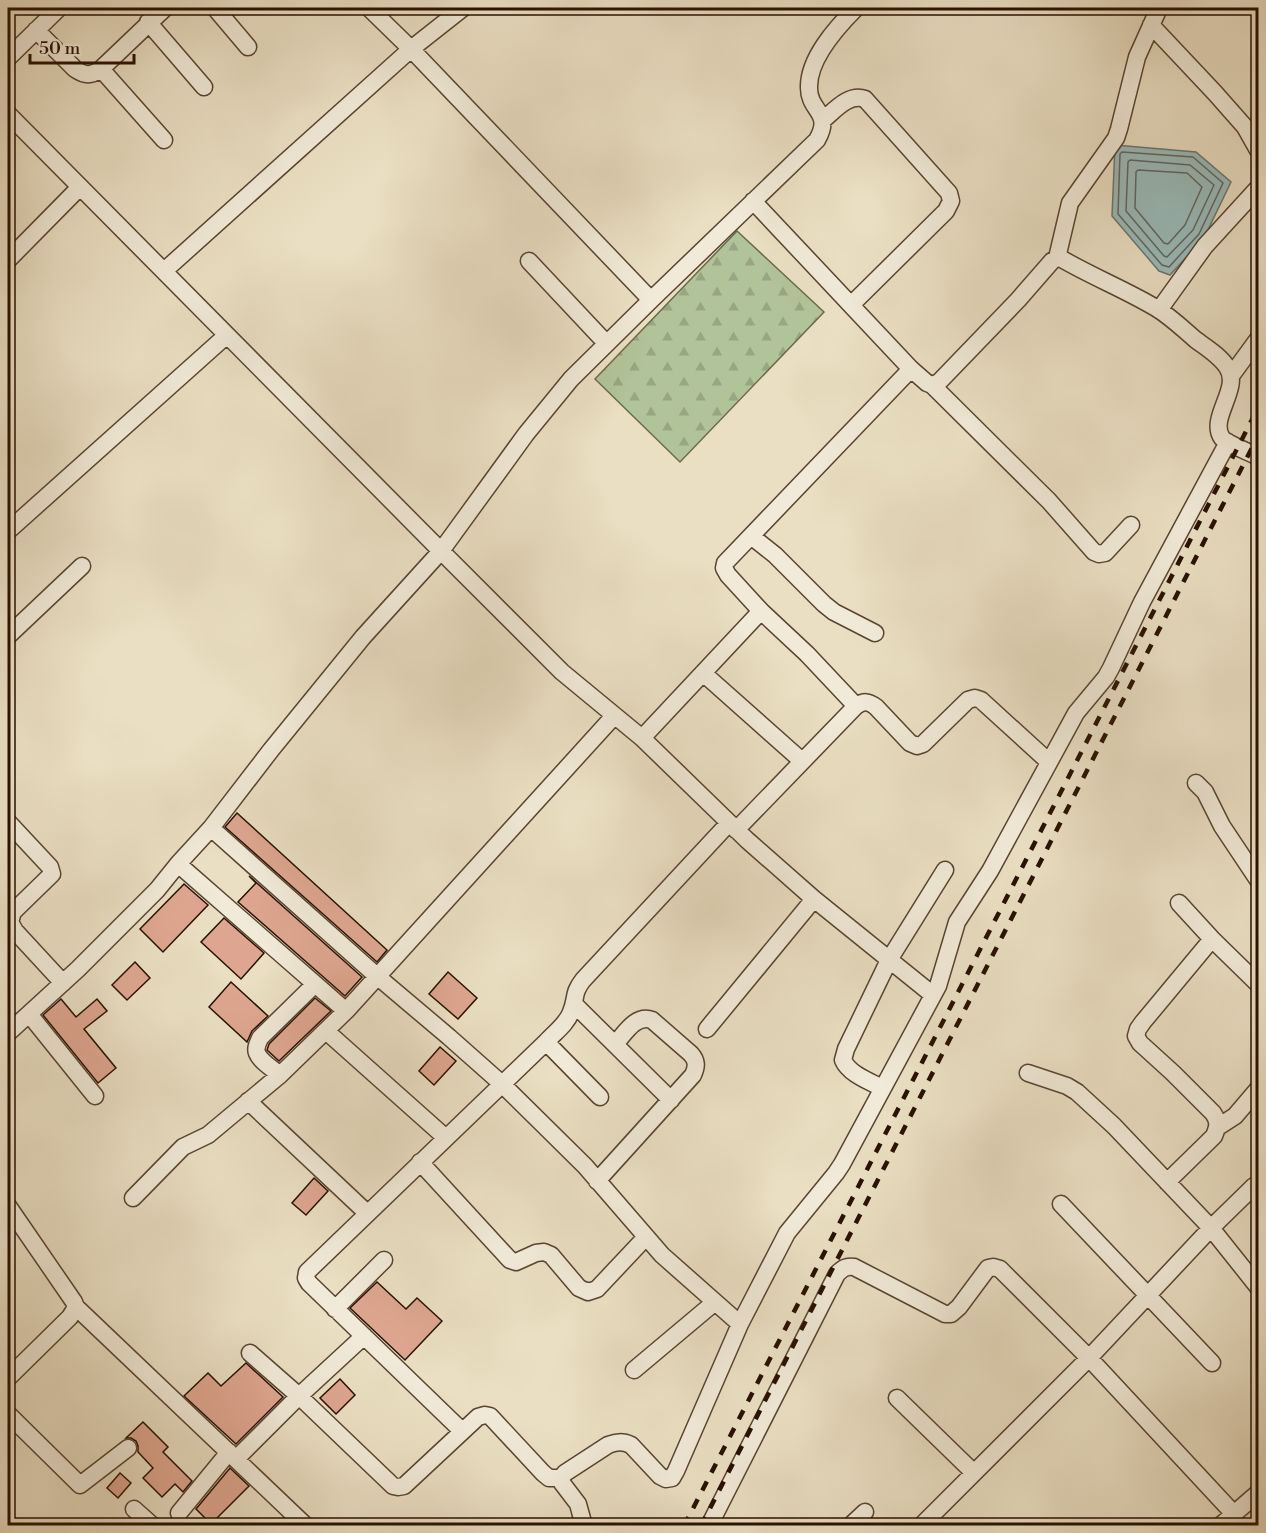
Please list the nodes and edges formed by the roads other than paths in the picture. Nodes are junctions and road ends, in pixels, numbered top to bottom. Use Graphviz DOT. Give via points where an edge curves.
graph roads {
  1 [pos="59,8"];
  2 [pos="165,8"];
  3 [pos="369,8"];
  4 [pos="463,8"];
  5 [pos="1159,8"];
  6 [pos="223,10"];
  7 [pos="846,11"];
  8 [pos="148,22"];
  9 [pos="1151,26"];
  10 [pos="36,30"];
  11 [pos="248,47"];
  12 [pos="411,49"];
  13 [pos="8,58"];
  14 [pos="101,69"];
  15 [pos="204,87"];
  16 [pos="8,114"];
  17 [pos="823,120"];
  18 [pos="164,140"];
  19 [pos="1258,150"];
  20 [pos="80,187"];
  21 [pos="1258,188"];
  22 [pos="753,201"];
  23 [pos="1057,258"];
  24 [pos="8,260"];
  25 [pos="529,261"];
  26 [pos="164,271"];
  27 [pos="651,300"];
  28 [pos="852,305"];
  29 [pos="1159,310"];
  30 [pos="227,335"];
  31 [pos="1258,339"];
  32 [pos="606,343"];
  33 [pos="911,369"];
  34 [pos="1232,376"];
  35 [pos="932,385"];
  36 [pos="1228,442"];
  37 [pos="1258,457"];
  38 [pos="1131,525"];
  39 [pos="8,528"];
  40 [pos="751,536"];
  41 [pos="441,551"];
  42 [pos="82,566"];
  43 [pos="761,611"];
  44 [pos="875,633"];
  45 [pos="8,636"];
  46 [pos="703,673"];
  47 [pos="856,706"];
  48 [pos="614,716"];
  49 [pos="642,738"];
  50 [pos="802,761"];
  51 [pos="1049,762"];
  52 [pos="1196,783"];
  53 [pos="8,822"];
  54 [pos="733,826"];
  55 [pos="211,828"];
  56 [pos="178,864"];
  57 [pos="945,870"];
  58 [pos="1258,880"];
  59 [pos="814,899"];
  60 [pos="1179,903"];
  61 [pos="9,923"];
  62 [pos="1212,939"];
  63 [pos="889,960"];
  64 [pos="378,977"];
  65 [pos="63,983"];
  66 [pos="315,984"];
  67 [pos="1258,984"];
  68 [pos="933,995"];
  69 [pos="574,1004"];
  70 [pos="346,1011"];
  71 [pos="29,1014"];
  72 [pos="707,1029"];
  73 [pos="326,1031"];
  74 [pos="8,1033"];
  75 [pos="546,1042"];
  76 [pos="616,1043"];
  77 [pos="1028,1073"];
  78 [pos="280,1074"];
  79 [pos="501,1084"];
  80 [pos="882,1088"];
  81 [pos="1258,1089"];
  82 [pos="95,1096"];
  83 [pos="600,1097"];
  84 [pos="671,1100"];
  85 [pos="248,1101"];
  86 [pos="1218,1127"];
  87 [pos="446,1138"];
  88 [pos="420,1162"];
  89 [pos="597,1180"];
  90 [pos="1167,1182"];
  91 [pos="1254,1186"];
  92 [pos="133,1198"];
  93 [pos="1061,1204"];
  94 [pos="8,1206"];
  95 [pos="367,1214"];
  96 [pos="1211,1228"];
  97 [pos="645,1238"];
  98 [pos="384,1260"];
  99 [pos="1258,1287"];
  100 [pos="1148,1295"];
  101 [pos="715,1302"];
  102 [pos="76,1307"];
  103 [pos="335,1309"];
  104 [pos="740,1324"];
  105 [pos="364,1336"];
  106 [pos="250,1353"];
  107 [pos="1089,1358"];
  108 [pos="1212,1363"];
  109 [pos="634,1370"];
  110 [pos="8,1378"];
  111 [pos="299,1396"];
  112 [pos="897,1398"];
  113 [pos="8,1414"];
  114 [pos="462,1431"];
  115 [pos="128,1448"];
  116 [pos="233,1456"];
  117 [pos="973,1472"];
  118 [pos="561,1478"];
  119 [pos="1258,1492"];
  120 [pos="134,1509"];
  121 [pos="866,1512"];
  122 [pos="179,1513"];
  123 [pos="1234,1514"];
  124 [pos="153,1526"];
  125 [pos="306,1526"];
  126 [pos="584,1526"];
  127 [pos="709,1526"];
  128 [pos="850,1526"];
  129 [pos="921,1526"];
  130 [pos="1220,1526"];
  1 -- 10 [label="street"];
  2 -- 8 [label="street"];
  3 -- 12 [label="street"];
  4 -- 12 [label="street"];
  5 -- 9 [label="street"];
  6 -- 11 [label="street"];
  7 -- 17 [label="street" via="812,68 811,99"];
  8 -- 14 [label="street"];
  8 -- 15 [label="street"];
  9 -- 19 [label="street" via="1245,127"];
  9 -- 23 [label="street" via="1137,57 1116,138 1070,203"];
  10 -- 13 [label="street"];
  10 -- 14 [label="street" via="82,74"];
  12 -- 26 [label="street"];
  12 -- 27 [label="street"];
  14 -- 18 [label="street"];
  16 -- 20 [label="street"];
  17 -- 22 [label="street" via="817,140"];
  17 -- 28 [label="street" via="851,99 865,99 949,193 951,201 946,211"];
  20 -- 24 [label="street"];
  20 -- 26 [label="street"];
  21 -- 29 [label="street" via="1205,246"];
  22 -- 27 [label="street"];
  22 -- 28 [label="street"];
  23 -- 29 [label="street"];
  23 -- 35 [label="street"];
  25 -- 32 [label="street"];
  26 -- 30 [label="street"];
  27 -- 32 [label="street"];
  28 -- 33 [label="street"];
  29 -- 34 [label="street" via="1219,358"];
  30 -- 39 [label="street"];
  30 -- 41 [label="street"];
  31 -- 34 [label="street"];
  32 -- 41 [label="street" via="526,434"];
  33 -- 35 [label="street"];
  33 -- 40 [label="street"];
  34 -- 36 [label="street" via="1219,426"];
  35 -- 38 [label="street" via="1049,501 1094,552 1105,553"];
  36 -- 37 [label="street"];
  36 -- 51 [label="street" via="1106,677 1076,713"];
  40 -- 43 [label="street" via="724,568"];
  40 -- 44 [label="street" via="834,612"];
  41 -- 48 [label="street" via="562,672"];
  41 -- 55 [label="street" via="363,637"];
  42 -- 45 [label="street"];
  43 -- 46 [label="street"];
  43 -- 47 [label="street"];
  46 -- 49 [label="street"];
  46 -- 50 [label="street"];
  47 -- 50 [label="street"];
  47 -- 51 [label="street" via="870,702 917,746 975,698"];
  48 -- 49 [label="street"];
  48 -- 64 [label="street"];
  49 -- 54 [label="street"];
  50 -- 54 [label="street"];
  51 -- 68 [label="street" via="990,871 957,922"];
  52 -- 58 [label="street"];
  53 -- 61 [label="street" via="52,874 13,912"];
  54 -- 59 [label="street"];
  54 -- 69 [label="street" via="583,980 574,994"];
  55 -- 56 [label="street"];
  55 -- 64 [label="street"];
  56 -- 65 [label="street"];
  56 -- 66 [label="street"];
  57 -- 63 [label="street"];
  59 -- 63 [label="street"];
  59 -- 72 [label="street"];
  60 -- 62 [label="street"];
  61 -- 65 [label="street"];
  62 -- 67 [label="street"];
  62 -- 86 [label="street" via="1143,1022 1136,1036 1213,1113"];
  63 -- 68 [label="street"];
  63 -- 80 [label="street" via="843,1060 852,1071"];
  64 -- 70 [label="street"];
  64 -- 79 [label="street"];
  65 -- 71 [label="street"];
  66 -- 70 [label="street"];
  66 -- 78 [label="street" via="256,1046 257,1053"];
  68 -- 80 [label="street"];
  69 -- 75 [label="street" via="568,1018"];
  69 -- 76 [label="street"];
  70 -- 73 [label="street"];
  71 -- 74 [label="street"];
  71 -- 82 [label="street"];
  73 -- 78 [label="street"];
  73 -- 87 [label="street"];
  75 -- 79 [label="street"];
  75 -- 83 [label="street"];
  76 -- 84 [label="street"];
  76 -- 84 [label="street" via="635,1022 646,1018 691,1054 697,1066"];
  77 -- 90 [label="street" via="1077,1092"];
  78 -- 85 [label="street"];
  79 -- 87 [label="street"];
  79 -- 89 [label="street"];
  80 -- 104 [label="street" via="836,1173 787,1233"];
  81 -- 86 [label="street" via="1235,1116"];
  84 -- 89 [label="street"];
  85 -- 92 [label="street" via="208,1135 183,1147"];
  85 -- 95 [label="street"];
  86 -- 90 [label="street" via="1214,1136"];
  87 -- 88 [label="street"];
  88 -- 95 [label="street"];
  88 -- 97 [label="street" via="510,1260 516,1262 544,1252 579,1288 588,1292 597,1289"];
  89 -- 97 [label="street"];
  90 -- 96 [label="street"];
  91 -- 96 [label="street"];
  93 -- 100 [label="street"];
  94 -- 102 [label="street"];
  95 -- 103 [label="street" via="307,1272 309,1283"];
  96 -- 99 [label="street"];
  96 -- 100 [label="street"];
  97 -- 101 [label="street"];
  98 -- 103 [label="street"];
  100 -- 107 [label="street"];
  100 -- 108 [label="street"];
  101 -- 104 [label="street"];
  101 -- 109 [label="street"];
  102 -- 110 [label="street"];
  102 -- 116 [label="street"];
  103 -- 105 [label="street"];
  104 -- 118 [label="street" via="672,1478 660,1476 631,1444 616,1442"];
  105 -- 111 [label="street"];
  105 -- 114 [label="street"];
  106 -- 111 [label="street"];
  107 -- 117 [label="street"];
  107 -- 123 [label="street"];
  107 -- 127 [label="street" via="993,1266 951,1314 854,1268 842,1269"];
  111 -- 114 [label="street" via="393,1486 404,1486"];
  111 -- 116 [label="street"];
  112 -- 117 [label="street"];
  113 -- 115 [label="street" via="80,1485"];
  114 -- 118 [label="street" via="478,1417 490,1416 543,1473 549,1478"];
  116 -- 122 [label="street"];
  116 -- 125 [label="street"];
  117 -- 129 [label="street"];
  118 -- 126 [label="street" via="578,1504"];
  119 -- 123 [label="street"];
  120 -- 124 [label="street"];
  121 -- 128 [label="street"];
  123 -- 130 [label="street"];
}
